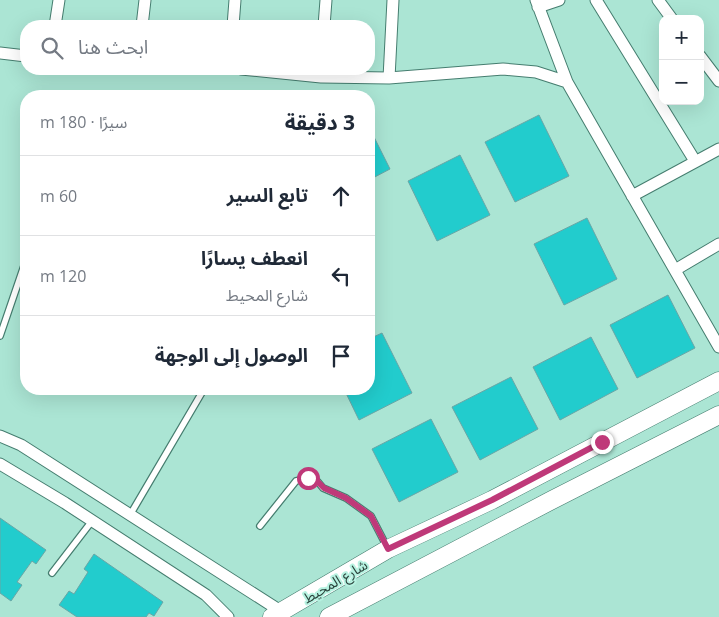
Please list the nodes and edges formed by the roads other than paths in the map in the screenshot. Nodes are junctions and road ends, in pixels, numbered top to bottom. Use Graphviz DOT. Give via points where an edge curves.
graph roads {
  1 [pos="59,0"];
  2 [pos="145,0"];
  3 [pos="235,0"];
  4 [pos="326,0"];
  5 [pos="393,0"];
  6 [pos="559,0"];
  7 [pos="596,0"];
  8 [pos="658,0"];
  9 [pos="537,3"];
  10 [pos="669,15"];
  11 [pos="56,20"];
  12 [pos="143,20"];
  13 [pos="233,20"];
  14 [pos="324,20"];
  15 [pos="0,53"];
  16 [pos="20,55"];
  17 [pos="703,60"];
  18 [pos="348,75"];
  19 [pos="389,78"];
  20 [pos="719,81"];
  21 [pos="567,82"];
  22 [pos="719,149"];
  23 [pos="695,162"];
  24 [pos="632,196"];
  25 [pos="719,244"];
  26 [pos="675,270"];
  27 [pos="20,278"];
  28 [pos="0,336"];
  29 [pos="719,347"];
  30 [pos="719,381"];
  31 [pos="200,395"];
  32 [pos="719,416"];
  33 [pos="0,436"];
  34 [pos="0,464"];
  35 [pos="130,515"];
  36 [pos="92,521"];
  37 [pos="260,526"];
  38 [pos="388,549"];
  39 [pos="52,574"];
  40 [pos="277,614"];
  41 [pos="228,617"];
  42 [pos="329,617"];
  1 -- 11 [label="street"];
  2 -- 12 [label="street"];
  3 -- 13 [label="street"];
  4 -- 14 [label="street"];
  5 -- 19 [label="street"];
  6 -- 9 [label="street"];
  7 -- 23 [label="street"];
  8 -- 10 [label="street"];
  9 -- 21 [label="street"];
  15 -- 16 [label="street"];
  17 -- 20 [label="street"];
  18 -- 19 [label="street"];
  19 -- 21 [label="street" via="504,69 536,72"];
  21 -- 24 [label="street"];
  22 -- 23 [label="street"];
  23 -- 24 [label="street"];
  24 -- 26 [label="street"];
  25 -- 26 [label="street"];
  26 -- 29 [label="street"];
  27 -- 28 [label="lane"];
  30 -- 38 [label="main road, شارع المحيط" via="492,500"];
  31 -- 35 [label="lane"];
  32 -- 42 [label="main road, شارع المحيط"];
  33 -- 35 [label="street" via="21,445"];
  34 -- 36 [label="street"];
  35 -- 40 [label="street"];
  36 -- 39 [label="lane"];
  36 -- 41 [label="street" via="206,595"];
  37 -- 38 [label="lane" via="296,481 308,478 346,498 371,516"];
  38 -- 40 [label="main road, شارع المحيط"];
}
